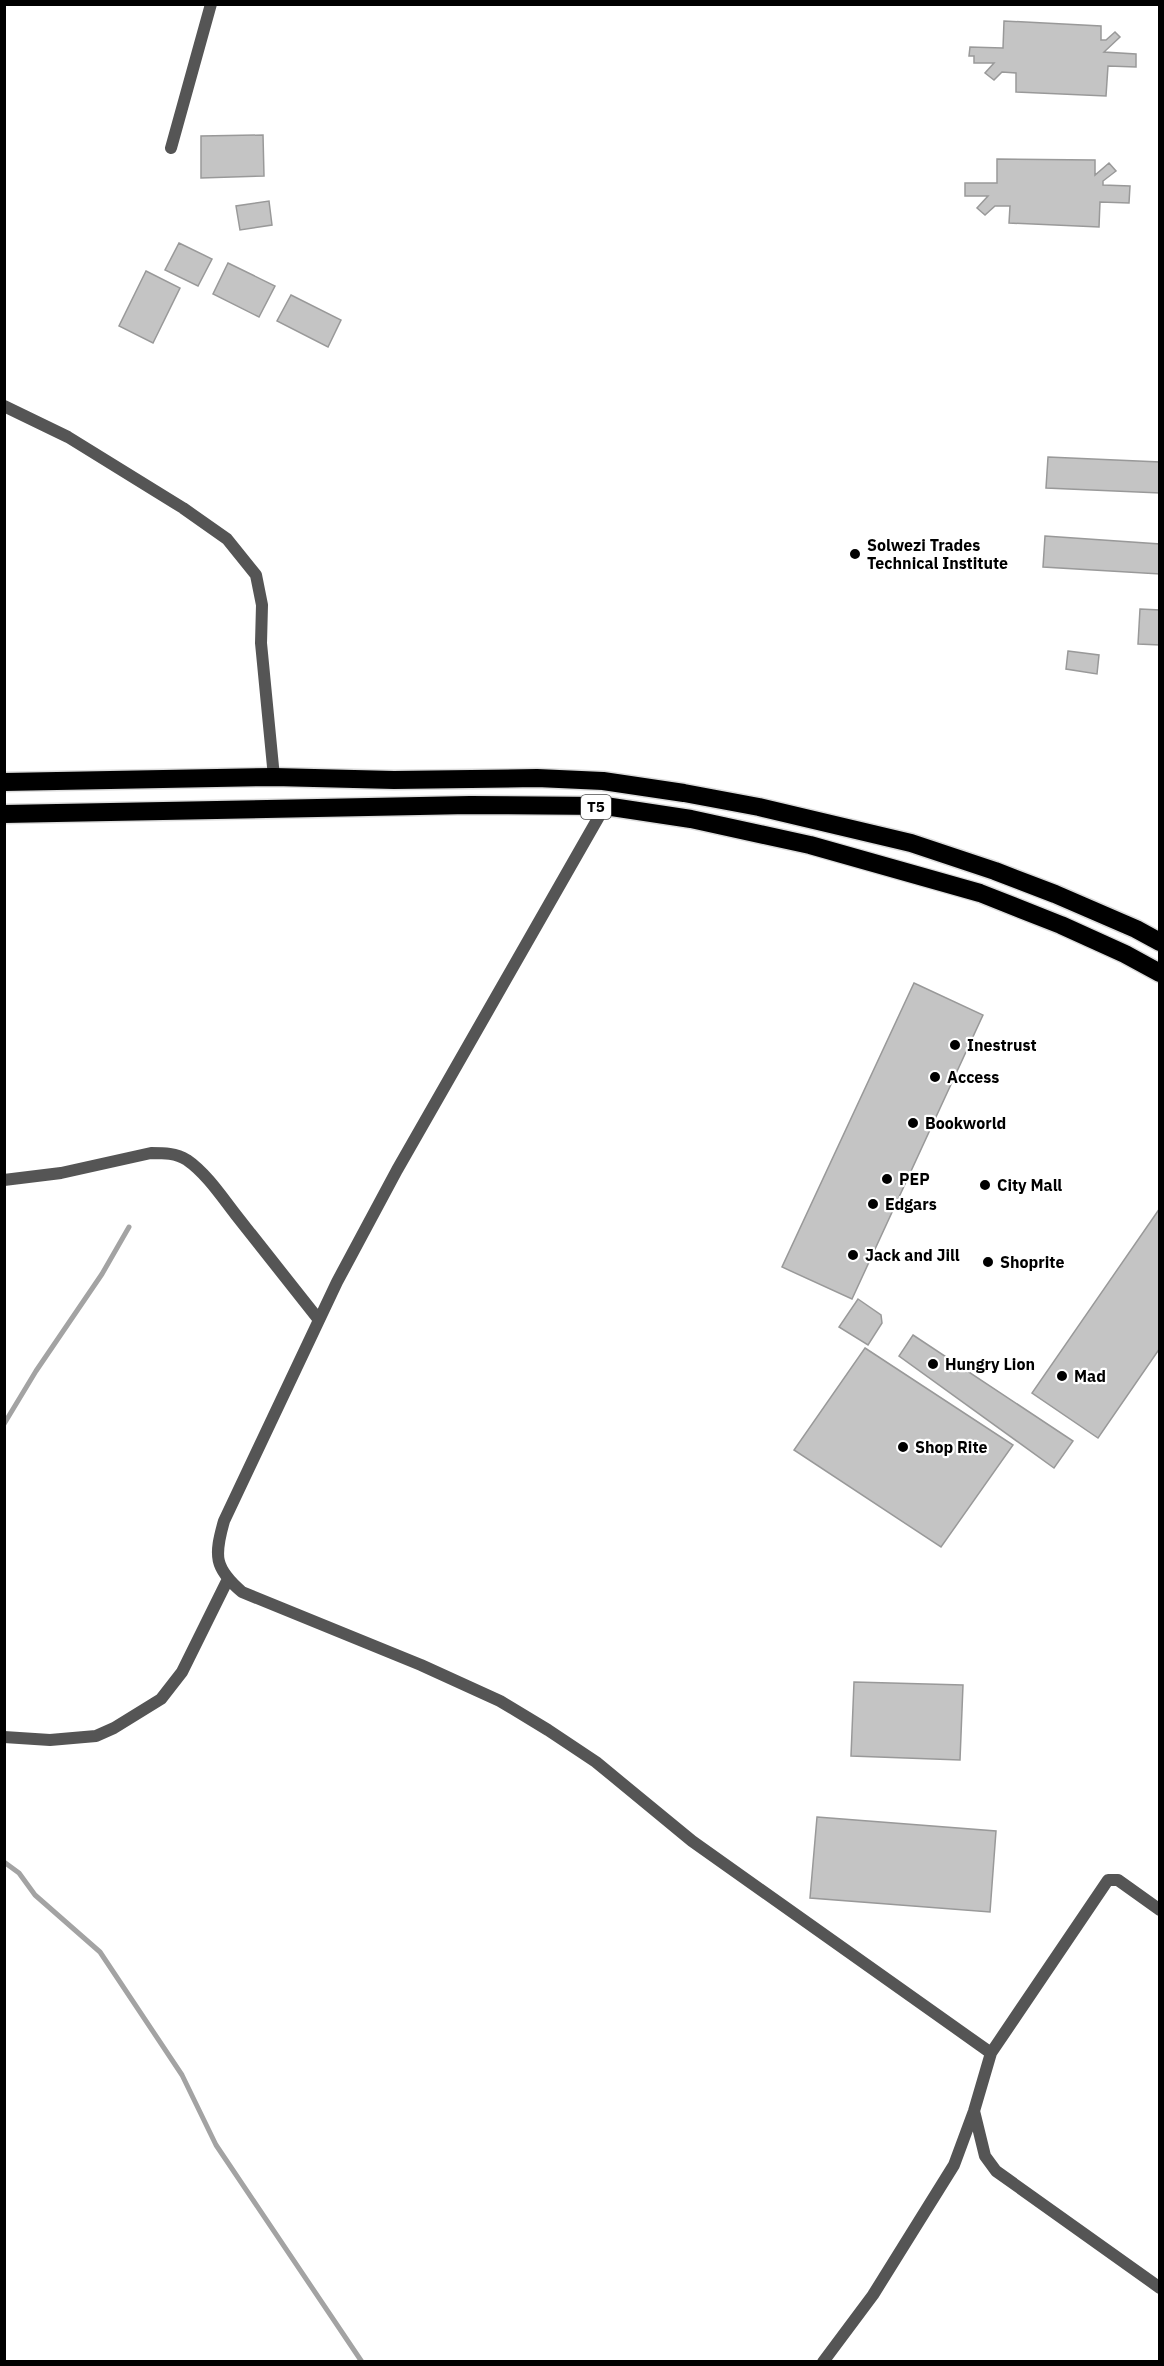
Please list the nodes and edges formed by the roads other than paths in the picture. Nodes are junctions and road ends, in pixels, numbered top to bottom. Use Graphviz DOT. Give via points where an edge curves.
graph roads {
  1 [pos="211,4"];
  2 [pos="171,148"];
  3 [pos="4,406"];
  4 [pos="274,777"];
  5 [pos="4,782"];
  6 [pos="605,807"];
  7 [pos="4,814"];
  8 [pos="1160,942"];
  9 [pos="1160,973"];
  10 [pos="4,1180"];
  11 [pos="319,1320"];
  12 [pos="228,1579"];
  13 [pos="4,1737"];
  14 [pos="1160,1910"];
  15 [pos="992,2053"];
  16 [pos="974,2111"];
  17 [pos="1160,2288"];
  18 [pos="823,2361"];
  1 -- 2 [label="street"];
  3 -- 4 [label="street" via="68,437 183,508 227,539 256,575 262,605 261,643"];
  4 -- 5 [label="highway, T5"];
  4 -- 8 [label="highway, T5" via="537,778 603,781 684,793 911,843 1035,886"];
  6 -- 7 [label="highway, T5" via="470,805"];
  6 -- 9 [label="highway, T5" via="692,819 778,837 980,893 1125,954"];
  6 -- 11 [label="street" via="397,1170"];
  10 -- 11 [label="street" via="61,1173 152,1153 187,1160 218,1192"];
  11 -- 12 [label="street" via="224,1521 218,1560"];
  12 -- 13 [label="street" via="182,1672 161,1699 96,1736 50,1740"];
  12 -- 15 [label="street" via="242,1592 421,1665 500,1701 548,1730 596,1762 692,1841"];
  14 -- 15 [label="street" via="1118,1880 1108,1880"];
  15 -- 16 [label="street"];
  16 -- 17 [label="street" via="986,2156 996,2171"];
  16 -- 18 [label="street" via="954,2165 923,2217 873,2295"];
}
